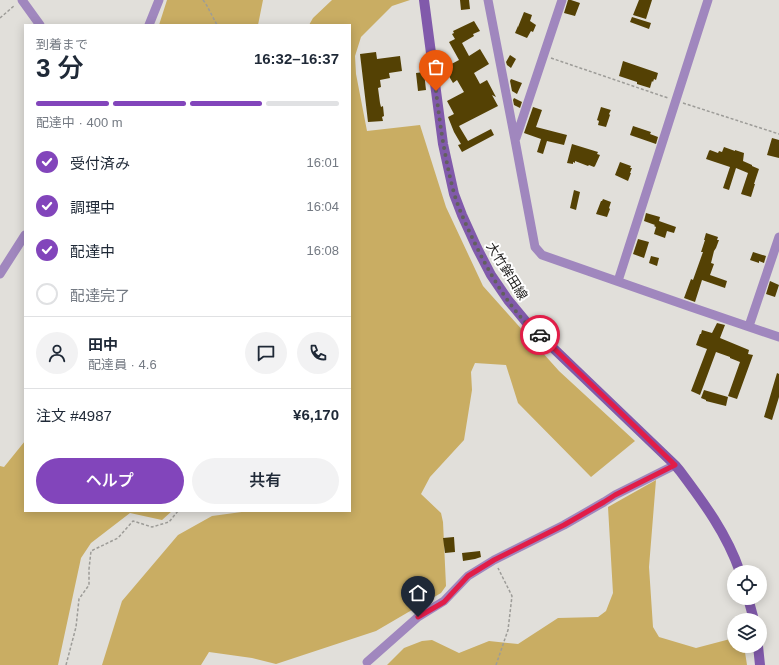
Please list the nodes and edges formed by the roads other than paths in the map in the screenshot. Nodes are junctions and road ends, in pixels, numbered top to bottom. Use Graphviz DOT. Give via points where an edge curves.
graph roads {
  1 [pos="159,0"];
  2 [pos="424,0"];
  3 [pos="488,0"];
  4 [pos="562,0"];
  5 [pos="708,0"];
  6 [pos="18,2"];
  7 [pos="39,24"];
  8 [pos="149,24"];
  9 [pos="515,140"];
  10 [pos="24,237"];
  11 [pos="779,237"];
  12 [pos="0,274"];
  13 [pos="618,281"];
  14 [pos="749,326"];
  15 [pos="779,337"];
  16 [pos="675,465"];
  17 [pos="737,565"];
  18 [pos="759,653"];
  19 [pos="367,662"];
  20 [pos="760,665"];
  1 -- 8 [label="street"];
  2 -- 16 [label="main road, 大竹鉾田線" via="443,144 454,194 491,275 526,323"];
  3 -- 9 [label="street"];
  4 -- 9 [label="street"];
  5 -- 13 [label="street"];
  6 -- 7 [label="street"];
  9 -- 13 [label="street" via="535,247 542,255"];
  10 -- 12 [label="street"];
  11 -- 14 [label="street"];
  13 -- 14 [label="street"];
  14 -- 15 [label="street"];
  16 -- 17 [label="main road, 大竹鉾田線" via="716,520"];
  16 -- 19 [label="street" via="468,576 444,602 418,617"];
  18 -- 20 [label="main road"];
}
